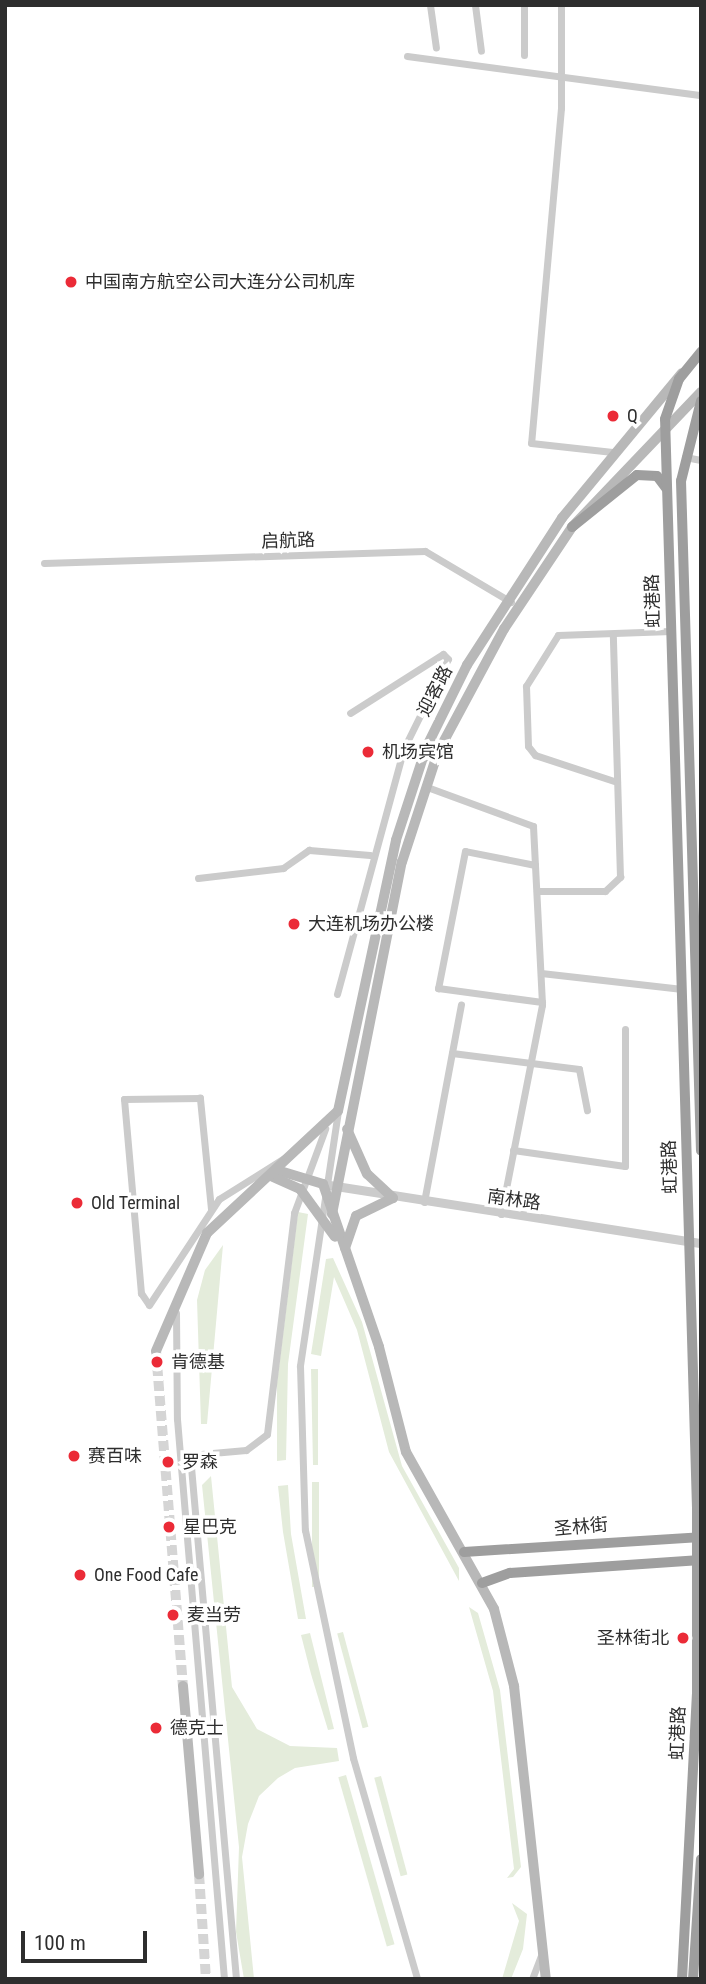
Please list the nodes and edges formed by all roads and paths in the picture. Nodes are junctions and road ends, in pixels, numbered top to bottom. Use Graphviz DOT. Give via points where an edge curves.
graph roads {
  1 [pos="430,5"];
  2 [pos="475,5"];
  3 [pos="524,5"];
  4 [pos="561,5"];
  5 [pos="436,48"];
  6 [pos="481,51"];
  7 [pos="524,55"];
  8 [pos="407,56"];
  9 [pos="563,72"];
  10 [pos="701,95"];
  11 [pos="701,352"];
  12 [pos="693,362"];
  13 [pos="701,392"];
  14 [pos="701,401"];
  15 [pos="665,428"];
  16 [pos="613,452"];
  17 [pos="684,456"];
  18 [pos="701,460"];
  19 [pos="667,491"];
  20 [pos="572,527"];
  21 [pos="44,563"];
  22 [pos="507,599"];
  23 [pos="518,606"];
  24 [pos="671,631"];
  25 [pos="613,634"];
  26 [pos="350,713"];
  27 [pos="404,748"];
  28 [pos="425,758"];
  29 [pos="617,782"];
  30 [pos="427,787"];
  31 [pos="370,855"];
  32 [pos="535,865"];
  33 [pos="198,878"];
  34 [pos="697,885"];
  35 [pos="537,891"];
  36 [pos="541,973"];
  37 [pos="682,989"];
  38 [pos="337,994"];
  39 [pos="542,1002"];
  40 [pos="461,1004"];
  41 [pos="625,1029"];
  42 [pos="452,1053"];
  43 [pos="533,1061"];
  44 [pos="587,1110"];
  45 [pos="338,1111"];
  46 [pos="325,1129"];
  47 [pos="347,1129"];
  48 [pos="513,1150"];
  49 [pos="701,1151"];
  50 [pos="300,1153"];
  51 [pos="276,1174"];
  52 [pos="302,1184"];
  53 [pos="323,1184"];
  54 [pos="335,1187"];
  55 [pos="393,1198"];
  56 [pos="424,1203"];
  57 [pos="211,1209"];
  58 [pos="320,1211"];
  59 [pos="332,1214"];
  60 [pos="500,1214"];
  61 [pos="695,1242"];
  62 [pos="345,1252"];
  63 [pos="185,1275"];
  64 [pos="156,1351"];
  65 [pos="699,1537"];
  66 [pos="464,1552"];
  67 [pos="699,1560"];
  68 [pos="482,1583"];
  69 [pos="183,1686"];
  70 [pos="701,1859"];
  71 [pos="199,1874"];
  72 [pos="546,1943"];
  73 [pos="224,1979"];
  74 [pos="236,1979"];
  75 [pos="417,1979"];
  76 [pos="532,1979"];
  77 [pos="546,1979"];
  78 [pos="682,1979"];
  79 [pos="693,1979"];
  1 -- 5 [label="street"];
  2 -- 6 [label="street"];
  3 -- 7 [label="street"];
  4 -- 9 [label="street"];
  8 -- 9 [label="street"];
  9 -- 10 [label="street"];
  9 -- 16 [label="street" via="531,443"];
  11 -- 12 [label="highway, 迎客路"];
  12 -- 15 [label="highway, 虹港路" via="672,393"];
  12 -- 16 [label="main road, 迎客路"];
  13 -- 15 [label="main road, 迎客路"];
  14 -- 17 [label="highway, 虹港路"];
  15 -- 19 [label="highway, 虹港路"];
  15 -- 20 [label="main road, 迎客路"];
  16 -- 22 [label="main road, 迎客路"];
  17 -- 18 [label="street"];
  17 -- 34 [label="highway, 虹港路"];
  19 -- 20 [label="highway" via="657,476 637,475"];
  19 -- 24 [label="highway, 虹港路"];
  20 -- 23 [label="main road, 迎客路"];
  21 -- 22 [label="street, 启航路" via="425,551"];
  22 -- 23 [label="street, 启航路"];
  22 -- 28 [label="main road, 迎客路" via="445,707"];
  23 -- 30 [label="main road, 迎客路" via="456,715"];
  24 -- 25 [label="street"];
  24 -- 37 [label="highway, 虹港路"];
  25 -- 29 [label="street"];
  25 -- 29 [label="street" via="558,635 526,687 528,746 535,755"];
  26 -- 27 [label="street" via="443,654 448,659"];
  27 -- 28 [label="street"];
  27 -- 31 [label="street"];
  28 -- 45 [label="main road, 迎客路" via="391,857"];
  29 -- 35 [label="street" via="616,886 594,893"];
  30 -- 32 [label="street" via="530,820"];
  30 -- 47 [label="main road, 迎客路" via="394,899"];
  31 -- 33 [label="street" via="309,850 283,868"];
  31 -- 38 [label="street"];
  32 -- 35 [label="street"];
  32 -- 39 [label="street" via="464,851 438,988"];
  34 -- 49 [label="highway, 虹港路"];
  35 -- 36 [label="street"];
  36 -- 37 [label="street"];
  36 -- 39 [label="street"];
  37 -- 61 [label="highway, 虹港路"];
  39 -- 43 [label="street"];
  40 -- 42 [label="street"];
  41 -- 48 [label="street" via="625,1166"];
  42 -- 43 [label="street"];
  42 -- 56 [label="street"];
  43 -- 44 [label="street" via="579,1069"];
  43 -- 48 [label="street"];
  45 -- 46 [label="main road"];
  45 -- 53 [label="street"];
  46 -- 50 [label="main road"];
  46 -- 52 [label="street"];
  47 -- 54 [label="main road, 迎客路"];
  47 -- 55 [label="main road" via="367,1174"];
  48 -- 60 [label="street"];
  50 -- 51 [label="main road"];
  50 -- 57 [label="street" via="265,1166"];
  51 -- 52 [label="main road"];
  51 -- 63 [label="main road" via="207,1233"];
  52 -- 53 [label="main road"];
  52 -- 58 [label="main road"];
  52 -- 74 [label="street" via="279,1303 267,1434 246,1450 190,1455"];
  53 -- 54 [label="street, 南林路"];
  53 -- 58 [label="street"];
  53 -- 59 [label="main road"];
  54 -- 55 [label="street, 南林路"];
  54 -- 59 [label="main road, 迎客路"];
  55 -- 56 [label="street, 南林路"];
  55 -- 62 [label="main road" via="356,1216"];
  56 -- 60 [label="street, 南林路"];
  57 -- 57 [label="street" via="158,1300 144,1302 124,1099 200,1098"];
  58 -- 62 [label="main road"];
  58 -- 75 [label="street" via="300,1366 305,1530 353,1758"];
  59 -- 62 [label="main road"];
  60 -- 61 [label="street, 南林路"];
  61 -- 65 [label="highway, 虹港路"];
  62 -- 66 [label="main road" via="379,1347 406,1452"];
  63 -- 64 [label="main road"];
  63 -- 73 [label="street" via="172,1352"];
  65 -- 66 [label="highway, 圣林街"];
  65 -- 67 [label="highway, 虹港路"];
  66 -- 68 [label="main road"];
  67 -- 68 [label="highway" via="510,1573"];
  67 -- 78 [label="highway, 虹港路"];
  68 -- 72 [label="main road" via="514,1686"];
  69 -- 71 [label="main road"];
  70 -- 79 [label="highway"];
  72 -- 76 [label="street"];
  72 -- 77 [label="main road"];
}
